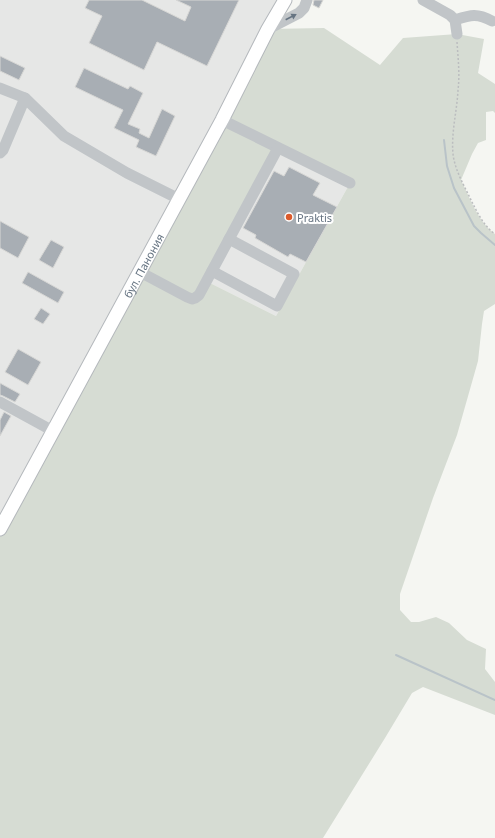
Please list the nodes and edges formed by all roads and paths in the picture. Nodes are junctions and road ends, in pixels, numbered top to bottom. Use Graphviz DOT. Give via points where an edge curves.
graph roads {
  1 [pos="285,0"];
  2 [pos="307,0"];
  3 [pos="423,0"];
  4 [pos="455,20"];
  5 [pos="492,21"];
  6 [pos="268,29"];
  7 [pos="457,34"];
  8 [pos="0,88"];
  9 [pos="25,98"];
  10 [pos="222,120"];
  11 [pos="278,148"];
  12 [pos="0,152"];
  13 [pos="350,183"];
  14 [pos="179,199"];
  15 [pos="495,234"];
  16 [pos="229,239"];
  17 [pos="212,271"];
  18 [pos="140,272"];
  19 [pos="0,402"];
  20 [pos="53,431"];
  21 [pos="0,529"];
  1 -- 6 [label="main road, бул. Панония"];
  6 -- 2 [label="street, one-way" via="299,13"];
  3 -- 4 [label="street"];
  4 -- 5 [label="street" via="477,15"];
  4 -- 7 [label="street"];
  6 -- 10 [label="main road, бул. Панония"];
  7 -- 15 [label="path" via="459,88 453,154 461,180 483,223"];
  8 -- 9 [label="street"];
  9 -- 12 [label="street"];
  9 -- 14 [label="street" via="64,136 127,173"];
  10 -- 11 [label="street"];
  10 -- 14 [label="main road, бул. Панония"];
  11 -- 13 [label="street"];
  11 -- 16 [label="street"];
  14 -- 18 [label="main road, бул. Панония"];
  16 -- 17 [label="street"];
  16 -- 17 [label="street" via="294,274 277,306"];
  17 -- 18 [label="street" via="199,295 192,299"];
  18 -- 20 [label="main road, бул. Панония"];
  19 -- 20 [label="street"];
  20 -- 21 [label="main road, бул. Панония"];
}
